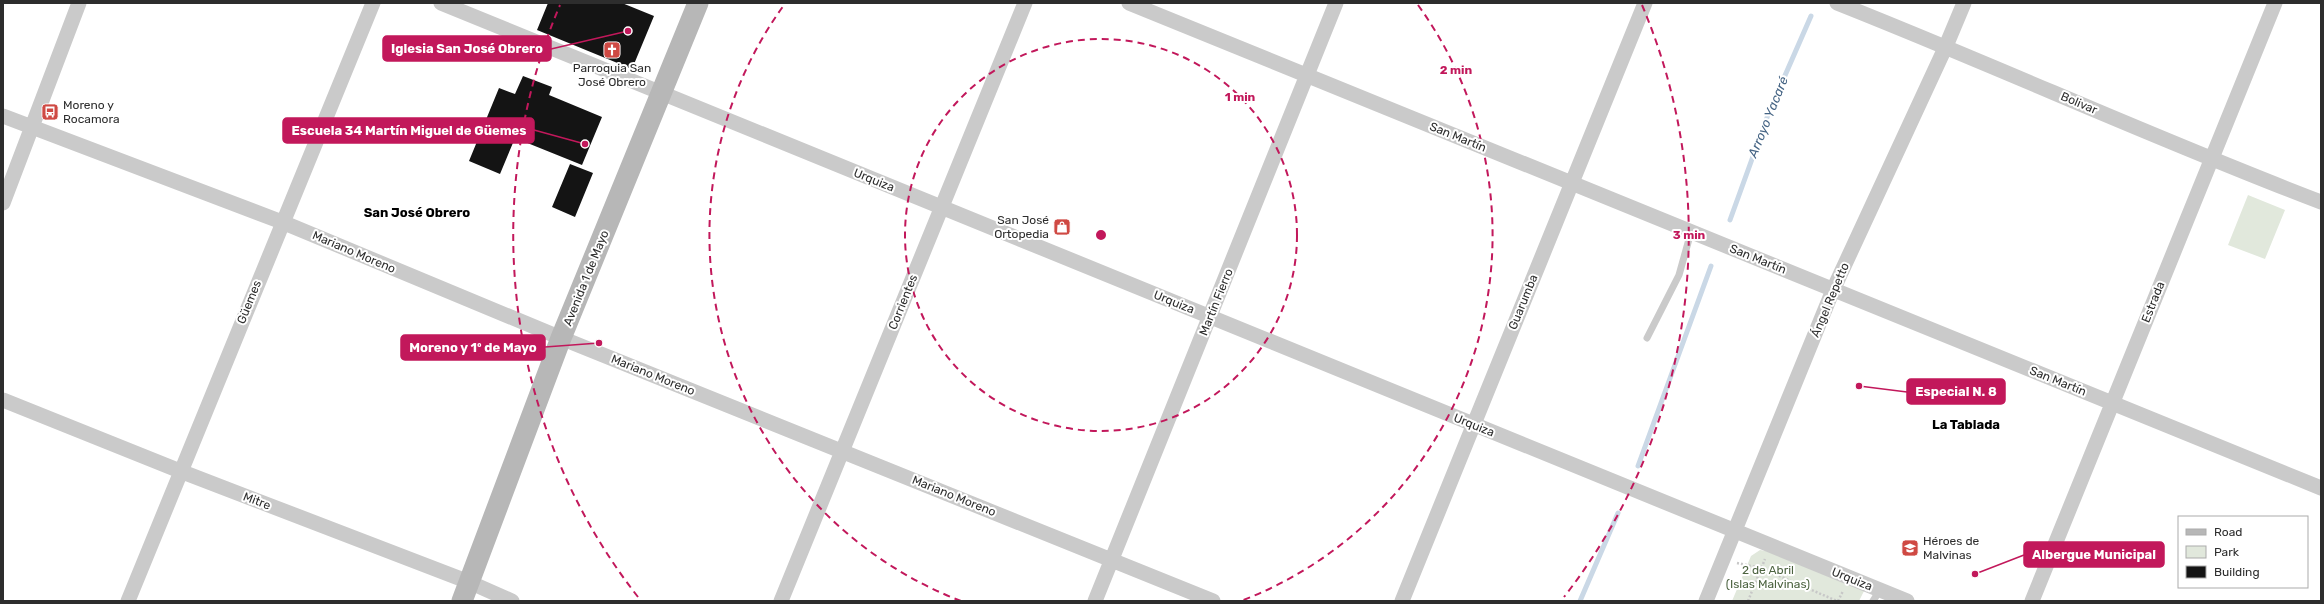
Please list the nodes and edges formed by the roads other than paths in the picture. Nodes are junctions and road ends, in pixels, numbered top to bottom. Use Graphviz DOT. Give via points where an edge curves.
graph roads {
  1 [pos="79,3"];
  2 [pos="373,3"];
  3 [pos="441,3"];
  4 [pos="698,3"];
  5 [pos="1025,3"];
  6 [pos="1129,3"];
  7 [pos="1336,3"];
  8 [pos="1645,3"];
  9 [pos="1837,3"];
  10 [pos="1964,3"];
  11 [pos="2275,3"];
  12 [pos="1946,46"];
  13 [pos="1307,76"];
  14 [pos="661,93"];
  15 [pos="3,116"];
  16 [pos="33,127"];
  17 [pos="2212,160"];
  18 [pos="1572,183"];
  19 [pos="2321,202"];
  20 [pos="3,203"];
  21 [pos="942,207"];
  22 [pos="282,222"];
  23 [pos="1691,232"];
  24 [pos="1833,290"];
  25 [pos="1210,317"];
  26 [pos="561,338"];
  27 [pos="1646,338"];
  28 [pos="3,400"];
  29 [pos="2112,403"];
  30 [pos="1474,424"];
  31 [pos="842,452"];
  32 [pos="180,471"];
  33 [pos="2321,488"];
  34 [pos="1735,531"];
  35 [pos="1112,560"];
  36 [pos="466,592"];
  37 [pos="1877,595"];
  38 [pos="128,601"];
  39 [pos="512,601"];
  40 [pos="781,601"];
  41 [pos="1095,601"];
  42 [pos="1213,601"];
  43 [pos="1402,601"];
  44 [pos="1706,601"];
  45 [pos="1907,601"];
  46 [pos="2032,601"];
  1 -- 16 [label="street"];
  2 -- 22 [label="street, Güemes"];
  3 -- 14 [label="street, Urquiza"];
  4 -- 14 [label="main road, Avenida 1 de Mayo"];
  5 -- 21 [label="street, Corrientes"];
  6 -- 13 [label="street, San Martín"];
  7 -- 13 [label="street, Martín Fierro"];
  8 -- 18 [label="street, Guarumba"];
  9 -- 12 [label="street, Bolivar"];
  10 -- 12 [label="street, Ángel Repetto"];
  11 -- 17 [label="street, Estrada"];
  12 -- 17 [label="street, Bolivar"];
  12 -- 24 [label="street, Ángel Repetto"];
  13 -- 18 [label="street, San Martín"];
  13 -- 25 [label="street, Martín Fierro"];
  14 -- 21 [label="street, Urquiza"];
  14 -- 26 [label="main road, Avenida 1 de Mayo"];
  15 -- 16 [label="street, Mariano Moreno"];
  16 -- 20 [label="street"];
  16 -- 22 [label="street, Mariano Moreno"];
  17 -- 19 [label="street, Bolivar"];
  17 -- 29 [label="street, Estrada"];
  18 -- 23 [label="street, San Martín"];
  18 -- 30 [label="street, Guarumba"];
  21 -- 25 [label="street, Urquiza"];
  21 -- 31 [label="street, Corrientes"];
  22 -- 26 [label="street, Mariano Moreno"];
  22 -- 32 [label="street, Güemes"];
  23 -- 24 [label="street, San Martín"];
  23 -- 27 [label="lane" via="1679,275"];
  24 -- 29 [label="street, San Martín"];
  24 -- 34 [label="street, Ángel Repetto"];
  25 -- 30 [label="street, Urquiza"];
  25 -- 35 [label="street, Martín Fierro"];
  26 -- 31 [label="street, Mariano Moreno"];
  26 -- 36 [label="main road, Avenida 1 de Mayo"];
  28 -- 32 [label="street, Mitre"];
  29 -- 33 [label="street, San Martín"];
  29 -- 46 [label="street, Estrada"];
  30 -- 34 [label="street, Urquiza"];
  30 -- 43 [label="street, Guarumba"];
  31 -- 35 [label="street, Mariano Moreno"];
  31 -- 40 [label="street, Corrientes"];
  32 -- 36 [label="street, Mitre"];
  32 -- 38 [label="street, Güemes"];
  34 -- 37 [label="street, Urquiza"];
  34 -- 44 [label="street, Ángel Repetto"];
  35 -- 41 [label="street, Martín Fierro"];
  35 -- 42 [label="street, Mariano Moreno"];
  36 -- 39 [label="street, Mitre"];
  37 -- 45 [label="street, Urquiza"];
}
